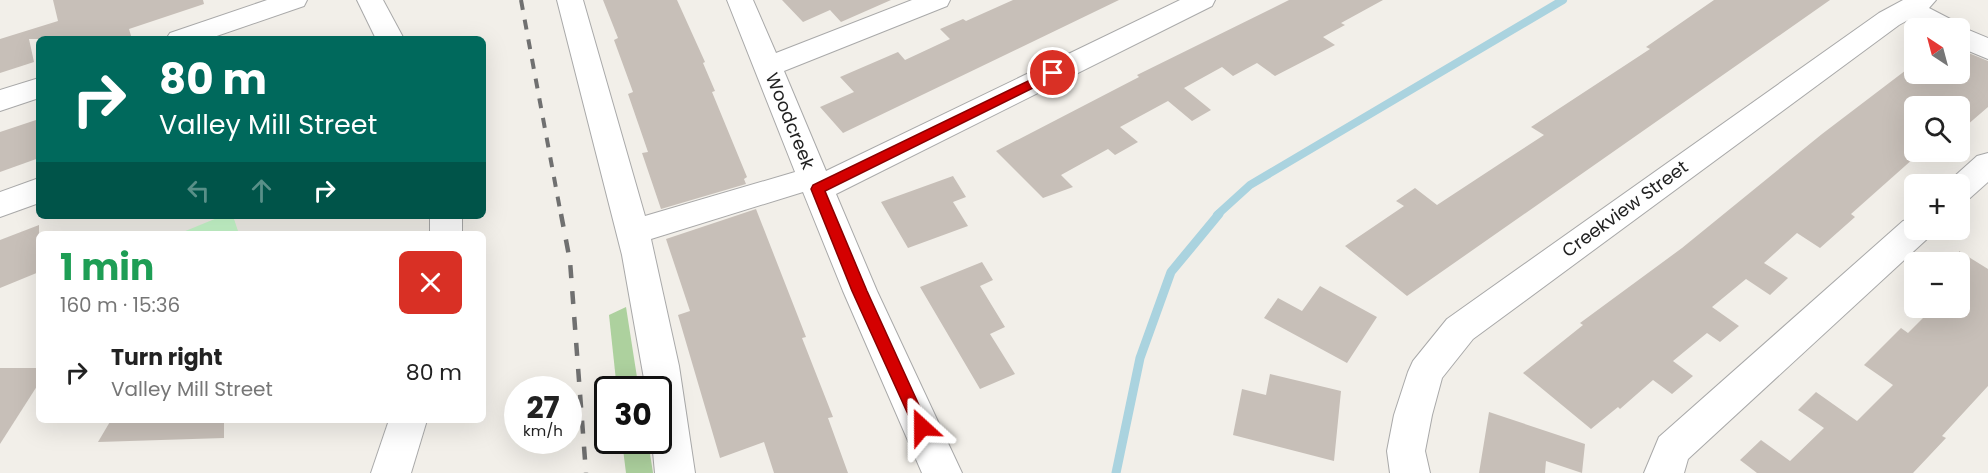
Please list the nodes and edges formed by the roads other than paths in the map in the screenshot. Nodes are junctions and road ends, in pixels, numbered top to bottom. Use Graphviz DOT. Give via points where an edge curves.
graph roads {
  1 [pos="294,0"];
  2 [pos="370,0"];
  3 [pos="570,0"];
  4 [pos="740,0"];
  5 [pos="937,0"];
  6 [pos="1202,0"];
  7 [pos="1915,4"];
  8 [pos="1933,18"];
  9 [pos="189,36"];
  10 [pos="388,36"];
  11 [pos="1970,41"];
  12 [pos="1988,50"];
  13 [pos="768,67"];
  14 [pos="36,88"];
  15 [pos="0,101"];
  16 [pos="1988,164"];
  17 [pos="1970,180"];
  18 [pos="815,183"];
  19 [pos="36,191"];
  20 [pos="0,205"];
  21 [pos="633,232"];
  22 [pos="1905,240"];
  23 [pos="407,423"];
  24 [pos="390,473"];
  25 [pos="675,473"];
  26 [pos="942,473"];
  27 [pos="1410,473"];
  28 [pos="1664,473"];
  1 -- 9 [label="street"];
  2 -- 10 [label="street"];
  3 -- 21 [label="street"];
  4 -- 13 [label="street, Woodcreek"];
  5 -- 13 [label="street"];
  6 -- 18 [label="street"];
  7 -- 8 [label="street"];
  7 -- 27 [label="street, Creekview Street" via="1879,26 1460,329 1426,372 1406,452"];
  11 -- 12 [label="street"];
  13 -- 18 [label="street, Woodcreek"];
  14 -- 15 [label="street"];
  16 -- 17 [label="street"];
  18 -- 21 [label="street"];
  18 -- 26 [label="street, Woodcreek"];
  19 -- 20 [label="street"];
  21 -- 25 [label="street" via="661,366"];
  22 -- 28 [label="street" via="1673,449"];
  23 -- 24 [label="street"];
}
